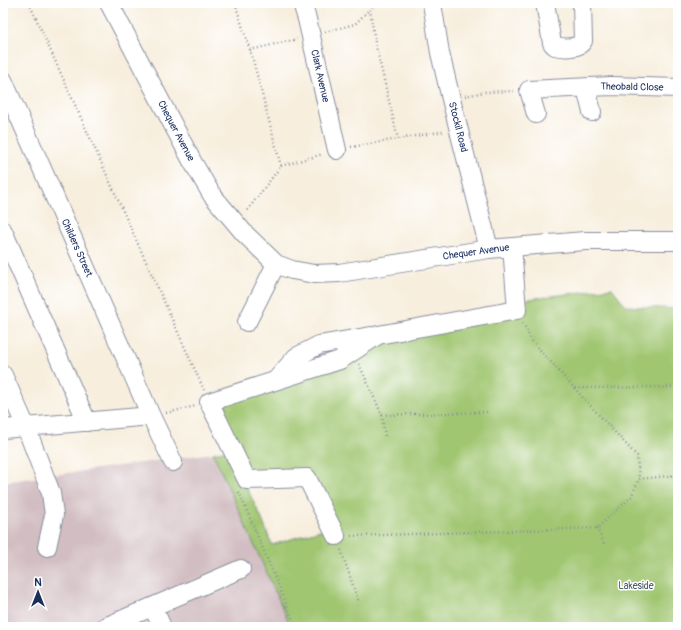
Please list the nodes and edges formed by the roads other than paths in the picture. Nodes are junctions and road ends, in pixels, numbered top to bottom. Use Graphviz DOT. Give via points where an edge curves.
graph roads {
  1 [pos="109,3"];
  2 [pos="302,3"];
  3 [pos="432,3"];
  4 [pos="545,3"];
  5 [pos="582,3"];
  6 [pos="3,80"];
  7 [pos="586,88"];
  8 [pos="678,88"];
  9 [pos="592,112"];
  10 [pos="536,114"];
  11 [pos="337,150"];
  12 [pos="3,231"];
  13 [pos="678,241"];
  14 [pos="512,247"];
  15 [pos="489,249"];
  16 [pos="276,264"];
  17 [pos="247,322"];
  18 [pos="378,335"];
  19 [pos="3,375"];
  20 [pos="275,381"];
  21 [pos="152,416"];
  22 [pos="87,422"];
  23 [pos="26,427"];
  24 [pos="3,429"];
  25 [pos="173,462"];
  26 [pos="336,536"];
  27 [pos="48,547"];
  28 [pos="240,569"];
  29 [pos="153,607"];
  30 [pos="105,627"];
  31 [pos="162,627"];
  1 -- 16 [label="street, Chequer Avenue" via="192,162 212,195 236,224"];
  2 -- 11 [label="street, Clark Avenue"];
  3 -- 15 [label="street, Stockil Road" via="450,99"];
  4 -- 5 [label="street" via="552,43 559,48 581,44"];
  6 -- 21 [label="street, Childers Street"];
  7 -- 8 [label="street, Theobald Close"];
  7 -- 9 [label="street, Theobald Close"];
  7 -- 10 [label="street, Theobald Close" via="529,90"];
  12 -- 22 [label="street"];
  13 -- 14 [label="street, Chequer Avenue" via="584,241"];
  14 -- 15 [label="street, Chequer Avenue"];
  14 -- 18 [label="street" via="517,310"];
  15 -- 16 [label="street, Chequer Avenue" via="339,273 314,274"];
  16 -- 17 [label="street"];
  18 -- 20 [label="street" via="340,360"];
  18 -- 20 [label="street" via="319,345 296,357"];
  19 -- 23 [label="street"];
  20 -- 26 [label="street" via="209,402 247,480 307,478"];
  21 -- 22 [label="street"];
  21 -- 25 [label="street, Childers Street"];
  22 -- 23 [label="street"];
  23 -- 24 [label="street"];
  23 -- 27 [label="street" via="51,493 54,516"];
  28 -- 29 [label="street"];
  29 -- 30 [label="street"];
  29 -- 31 [label="street"];
}
